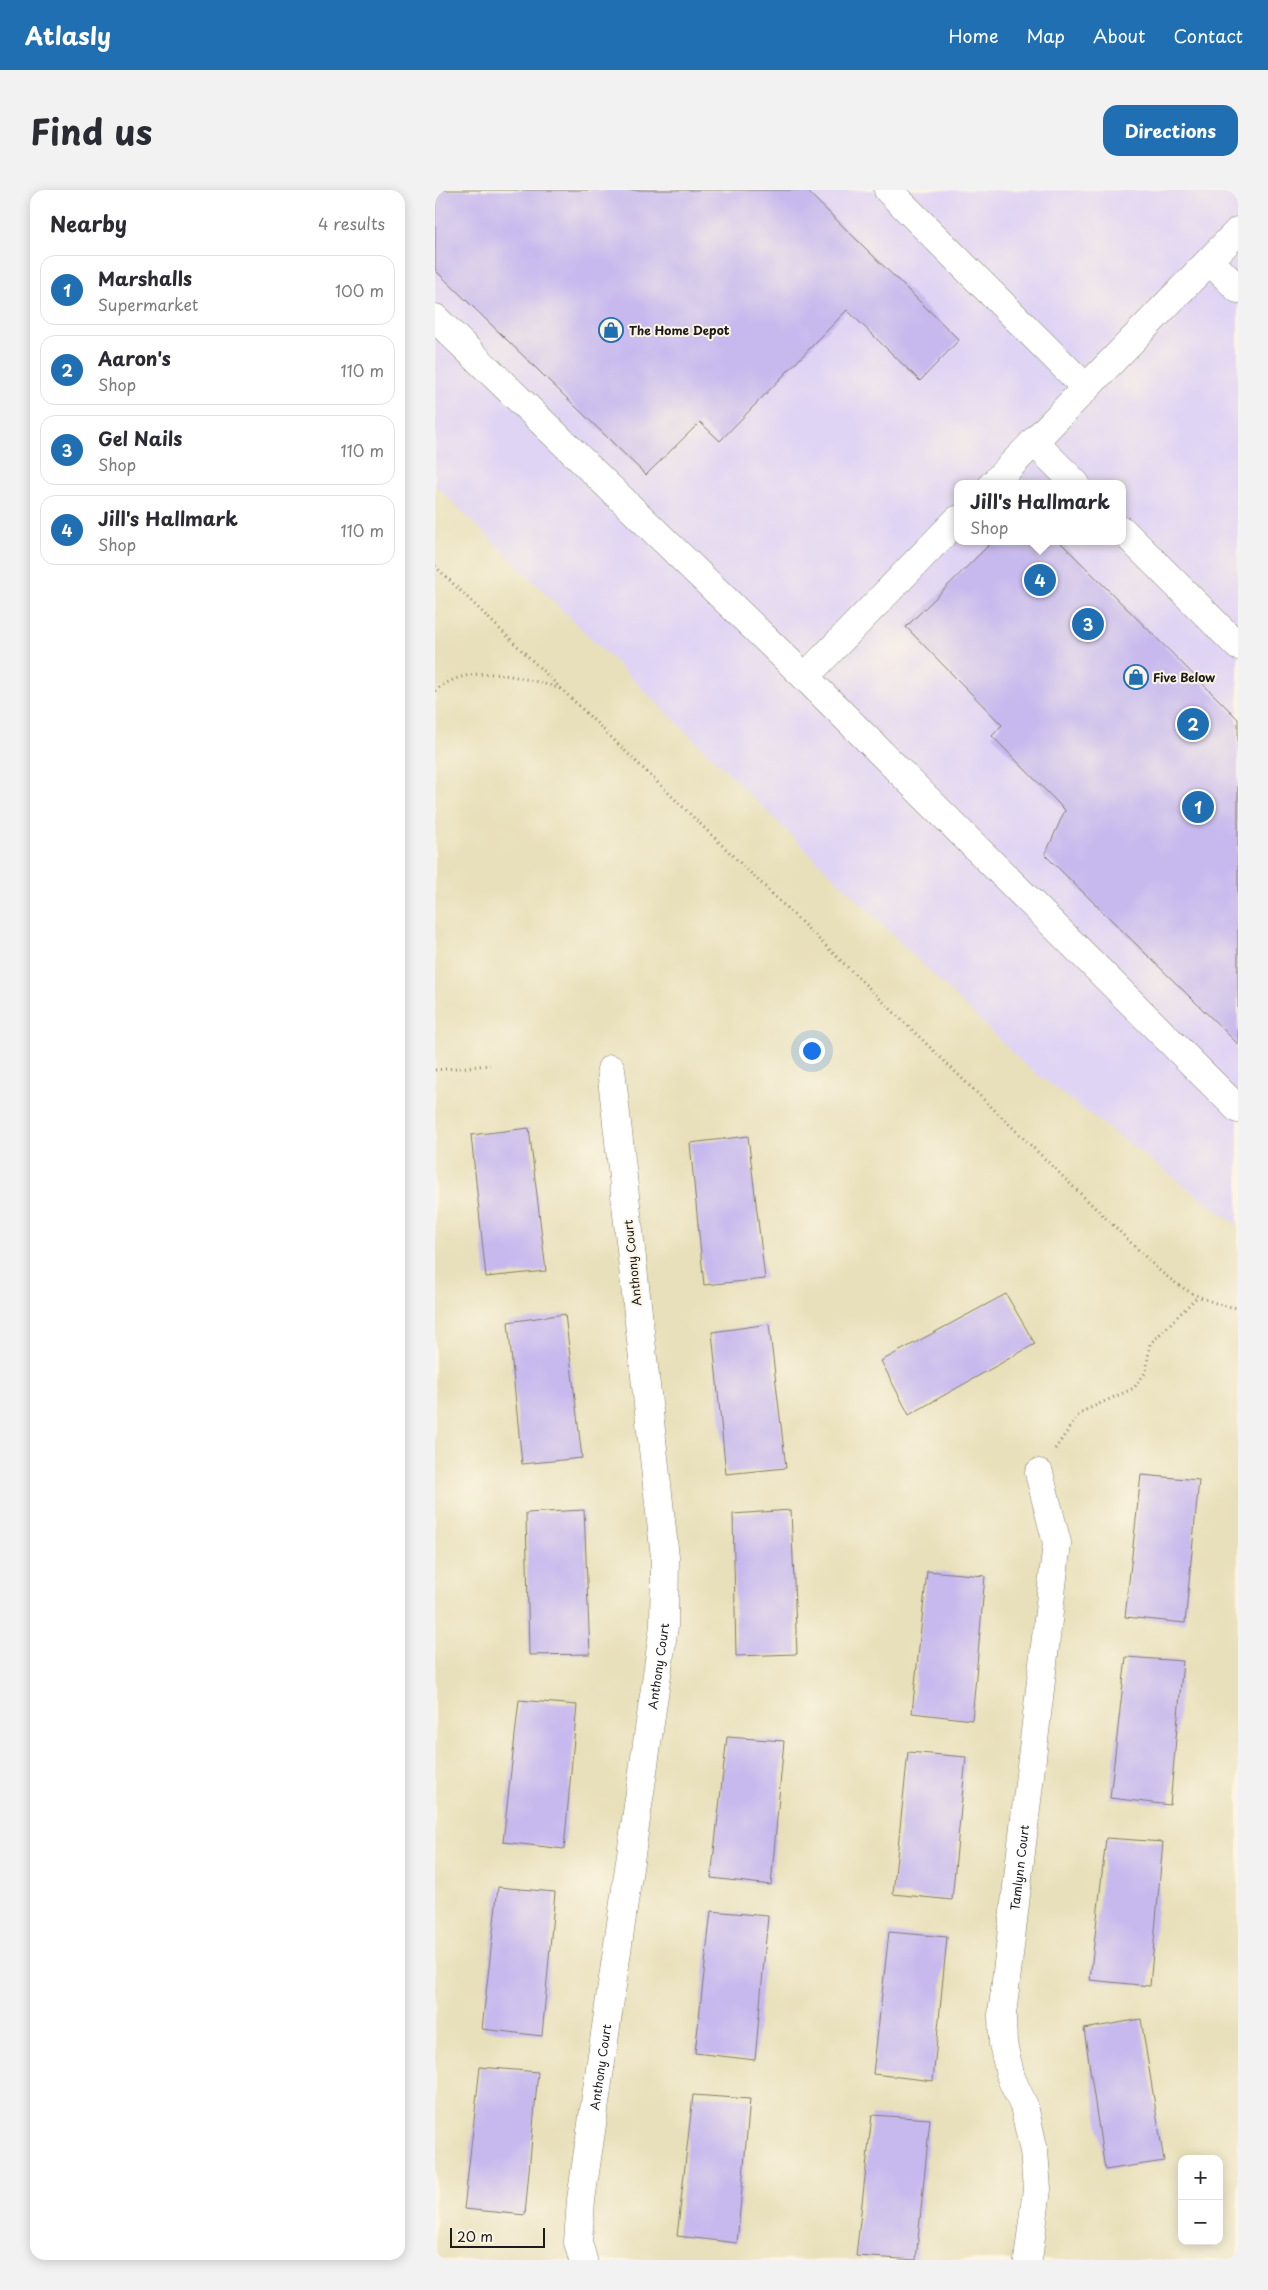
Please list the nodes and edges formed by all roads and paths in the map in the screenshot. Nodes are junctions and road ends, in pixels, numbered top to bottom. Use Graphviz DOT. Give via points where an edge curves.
graph roads {
  1 [pos="888,190"];
  2 [pos="1238,232"];
  3 [pos="1210,261"];
  4 [pos="1238,288"];
  5 [pos="435,318"];
  6 [pos="1086,388"];
  7 [pos="1033,442"];
  8 [pos="997,480"];
  9 [pos="1072,480"];
  10 [pos="954,523"];
  11 [pos="1126,533"];
  12 [pos="435,566"];
  13 [pos="1238,646"];
  14 [pos="805,677"];
  15 [pos="563,690"];
  16 [pos="435,691"];
  17 [pos="490,1064"];
  18 [pos="611,1068"];
  19 [pos="435,1070"];
  20 [pos="1238,1109"];
  21 [pos="1198,1296"];
  22 [pos="1238,1308"];
  23 [pos="1039,1473"];
  24 [pos="583,2260"];
  25 [pos="1028,2260"];
  1 -- 6 [label="street"];
  2 -- 3 [label="street"];
  3 -- 4 [label="street"];
  3 -- 6 [label="street"];
  5 -- 14 [label="street"];
  6 -- 7 [label="street"];
  7 -- 8 [label="street"];
  7 -- 9 [label="street"];
  10 -- 14 [label="street"];
  11 -- 13 [label="street"];
  12 -- 15 [label="path"];
  14 -- 20 [label="street"];
  15 -- 16 [label="path" via="532,680 477,674 459,677"];
  15 -- 21 [label="path" via="1159,1270"];
  17 -- 19 [label="path"];
  18 -- 24 [label="street, Anthony Court" via="664,1547 666,1594 581,2200 578,2242"];
  21 -- 22 [label="path"];
  21 -- 23 [label="path" via="1150,1344 1146,1372 1134,1388 1078,1416"];
  23 -- 25 [label="street, Tamlynn Court" via="1057,1543 1002,2014 1003,2044 1011,2078 1024,2106 1034,2151 1037,2189"];
}
